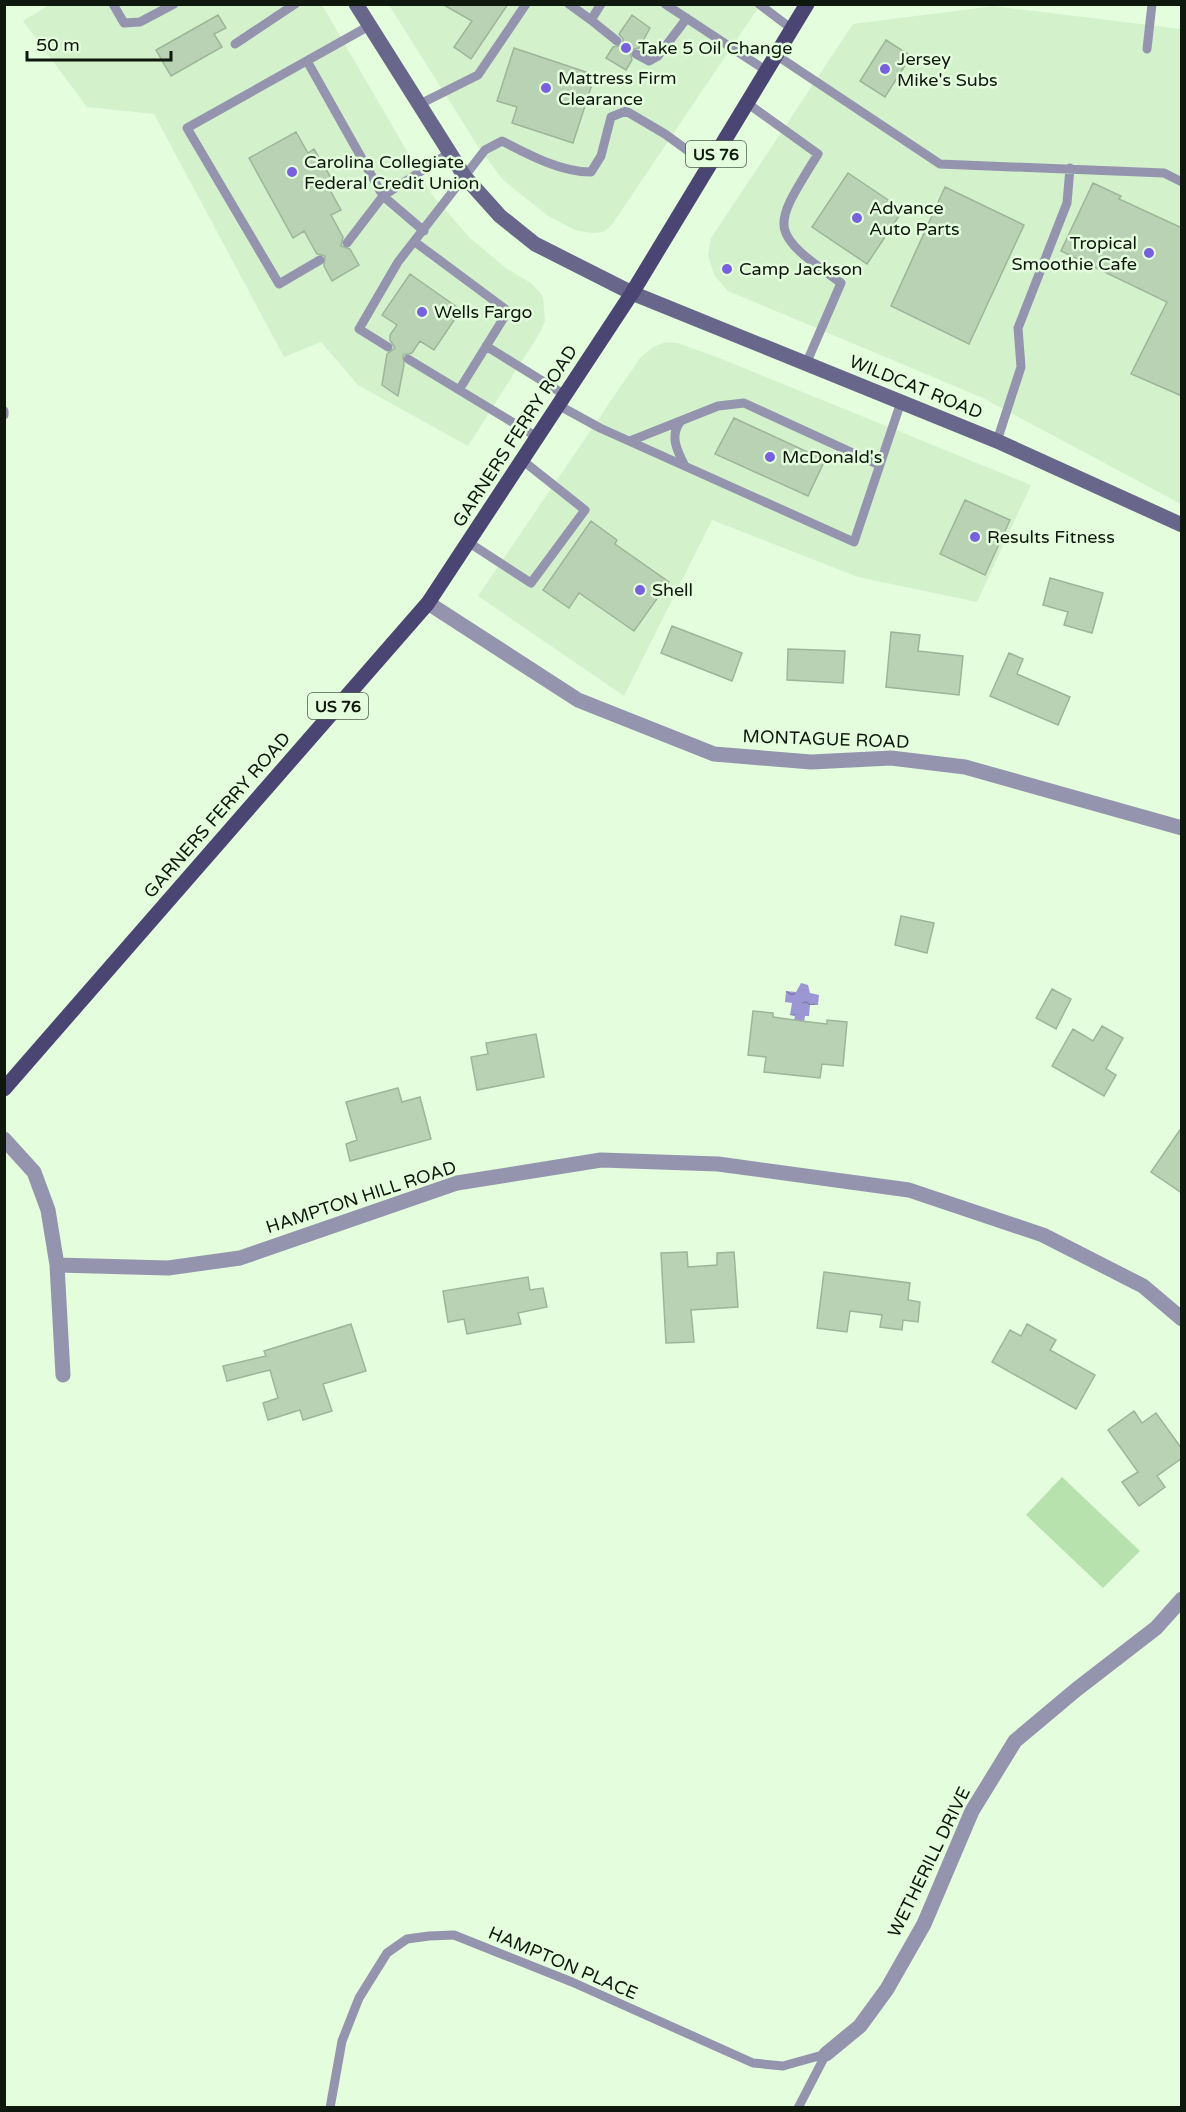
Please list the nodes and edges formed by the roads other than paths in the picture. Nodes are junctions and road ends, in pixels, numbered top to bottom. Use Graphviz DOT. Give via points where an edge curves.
graph roads {
  1 [pos="113,4"];
  2 [pos="174,4"];
  3 [pos="295,4"];
  4 [pos="356,4"];
  5 [pos="526,4"];
  6 [pos="569,4"];
  7 [pos="601,4"];
  8 [pos="665,4"];
  9 [pos="759,4"];
  10 [pos="1152,4"];
  11 [pos="804,9"];
  12 [pos="687,18"];
  13 [pos="591,20"];
  14 [pos="369,26"];
  15 [pos="792,29"];
  16 [pos="617,41"];
  17 [pos="235,44"];
  18 [pos="1147,50"];
  19 [pos="636,54"];
  20 [pos="776,55"];
  21 [pos="307,61"];
  22 [pos="767,71"];
  23 [pos="747,103"];
  24 [pos="418,105"];
  25 [pos="449,153"];
  26 [pos="709,166"];
  27 [pos="1070,168"];
  28 [pos="465,177"];
  29 [pos="1182,182"];
  30 [pos="383,196"];
  31 [pos="424,231"];
  32 [pos="347,243"];
  33 [pos="415,243"];
  34 [pos="320,260"];
  35 [pos="632,293"];
  36 [pos="486,346"];
  37 [pos="388,347"];
  38 [pos="408,359"];
  39 [pos="806,364"];
  40 [pos="459,390"];
  41 [pos="561,400"];
  42 [pos="901,402"];
  43 [pos="683,420"];
  44 [pos="537,437"];
  45 [pos="630,441"];
  46 [pos="997,441"];
  47 [pos="522,460"];
  48 [pos="879,465"];
  49 [pos="685,466"];
  50 [pos="1182,525"];
  51 [pos="468,542"];
  52 [pos="428,603"];
  53 [pos="1182,828"];
  54 [pos="4,1089"];
  55 [pos="4,1139"];
  56 [pos="57,1265"];
  57 [pos="1182,1319"];
  58 [pos="63,1375"];
  59 [pos="1182,1599"];
  60 [pos="826,2054"];
  61 [pos="330,2108"];
  62 [pos="798,2108"];
  1 -- 2 [label="lane" via="124,24 140,22"];
  3 -- 17 [label="lane"];
  4 -- 14 [label="main road, WILDCAT ROAD"];
  5 -- 24 [label="lane" via="478,75"];
  6 -- 13 [label="lane"];
  7 -- 13 [label="lane"];
  8 -- 12 [label="lane"];
  9 -- 15 [label="lane"];
  10 -- 18 [label="lane"];
  11 -- 15 [label="main road, US 76"];
  12 -- 19 [label="lane" via="658,56 649,61"];
  12 -- 22 [label="lane"];
  13 -- 16 [label="lane"];
  14 -- 21 [label="lane"];
  14 -- 24 [label="main road, WILDCAT ROAD"];
  15 -- 20 [label="main road, US 76"];
  20 -- 22 [label="main road, US 76"];
  20 -- 27 [label="lane" via="940,164"];
  21 -- 30 [label="lane"];
  21 -- 34 [label="lane" via="187,128 279,284"];
  22 -- 23 [label="main road, US 76"];
  23 -- 26 [label="main road, US 76"];
  23 -- 39 [label="lane" via="818,154 789,202 782,222 788,240 799,253 841,283"];
  24 -- 25 [label="main road, WILDCAT ROAD"];
  25 -- 28 [label="main road, WILDCAT ROAD"];
  25 -- 30 [label="lane"];
  26 -- 28 [label="lane" via="626,111 611,117 601,156 591,172 576,172 502,141 485,150"];
  26 -- 35 [label="main road, US 76"];
  27 -- 29 [label="lane" via="1164,173"];
  27 -- 46 [label="lane" via="1068,203 1018,328 1021,367"];
  28 -- 31 [label="lane"];
  28 -- 35 [label="main road, WILDCAT ROAD" via="500,216 535,244"];
  30 -- 31 [label="lane"];
  30 -- 32 [label="lane"];
  31 -- 33 [label="lane"];
  33 -- 36 [label="lane" via="508,311"];
  33 -- 37 [label="lane" via="398,262 359,329"];
  35 -- 39 [label="main road, WILDCAT ROAD"];
  35 -- 41 [label="main road, GARNERS FERRY ROAD / US 76"];
  36 -- 40 [label="lane"];
  36 -- 41 [label="lane"];
  38 -- 40 [label="lane"];
  39 -- 42 [label="main road, WILDCAT ROAD"];
  40 -- 44 [label="lane"];
  41 -- 44 [label="main road, GARNERS FERRY ROAD / US 76"];
  41 -- 45 [label="lane"];
  42 -- 46 [label="main road, WILDCAT ROAD"];
  42 -- 48 [label="lane"];
  43 -- 45 [label="lane"];
  43 -- 48 [label="lane" via="730,402 744,403"];
  43 -- 49 [label="lane" via="674,438"];
  44 -- 47 [label="main road, GARNERS FERRY ROAD / US 76"];
  45 -- 49 [label="lane"];
  46 -- 50 [label="main road, WILDCAT ROAD"];
  47 -- 51 [label="main road, GARNERS FERRY ROAD / US 76"];
  47 -- 51 [label="lane" via="585,510 531,583"];
  48 -- 49 [label="lane" via="854,542"];
  51 -- 52 [label="main road, GARNERS FERRY ROAD / US 76"];
  52 -- 53 [label="street, MONTAGUE ROAD" via="578,700 714,754 811,762 891,758 965,766"];
  52 -- 54 [label="main road, GARNERS FERRY ROAD / US 76"];
  55 -- 56 [label="street" via="34,1172 48,1210"];
  56 -- 57 [label="street, HAMPTON HILL ROAD" via="168,1268 240,1258 457,1184 601,1160 718,1164 909,1191 1043,1235 1143,1286"];
  56 -- 58 [label="street"];
  59 -- 60 [label="street, WETHERILL DRIVE" via="1156,1628 1015,1741 972,1811 924,1924 887,1989 860,2026"];
  60 -- 61 [label="lane, HAMPTON PLACE" via="783,2066 753,2063 572,1982 454,1935 429,1936 407,1939 387,1953 359,1998 342,2041"];
  60 -- 62 [label="lane"];
}
